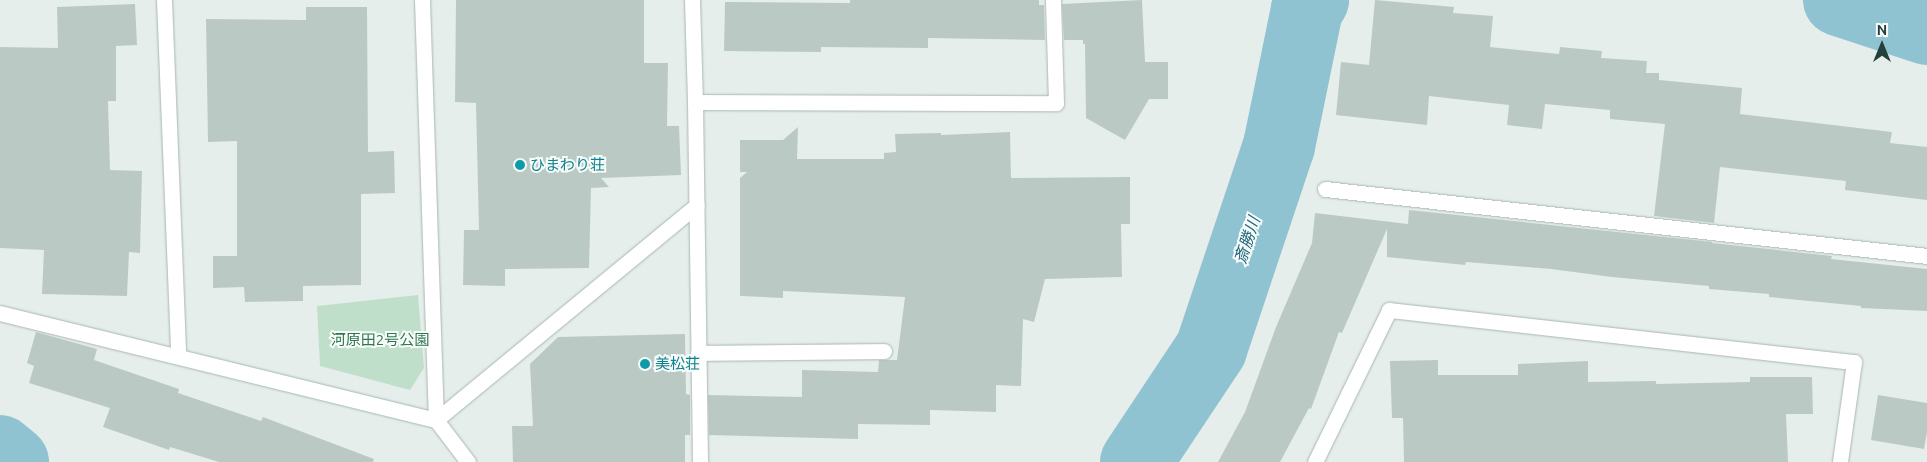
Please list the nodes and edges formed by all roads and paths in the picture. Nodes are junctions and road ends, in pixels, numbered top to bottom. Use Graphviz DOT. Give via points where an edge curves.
graph roads {
  1 [pos="164,0"];
  2 [pos="422,0"];
  3 [pos="692,0"];
  4 [pos="1053,0"];
  5 [pos="696,102"];
  6 [pos="1325,189"];
  7 [pos="696,205"];
  8 [pos="1927,256"];
  9 [pos="0,313"];
  10 [pos="884,351"];
  11 [pos="698,353"];
  12 [pos="178,356"];
  13 [pos="436,420"];
  14 [pos="468,462"];
  15 [pos="700,462"];
  16 [pos="1315,462"];
  17 [pos="1840,462"];
  1 -- 12 [label="street"];
  2 -- 13 [label="street"];
  3 -- 5 [label="street"];
  4 -- 5 [label="street" via="1056,103"];
  5 -- 7 [label="street"];
  6 -- 8 [label="street"];
  7 -- 11 [label="street"];
  7 -- 13 [label="street"];
  9 -- 12 [label="street"];
  10 -- 11 [label="street"];
  11 -- 15 [label="street"];
  12 -- 13 [label="street"];
  13 -- 14 [label="street"];
  16 -- 17 [label="street" via="1389,310 1854,362"];
}
